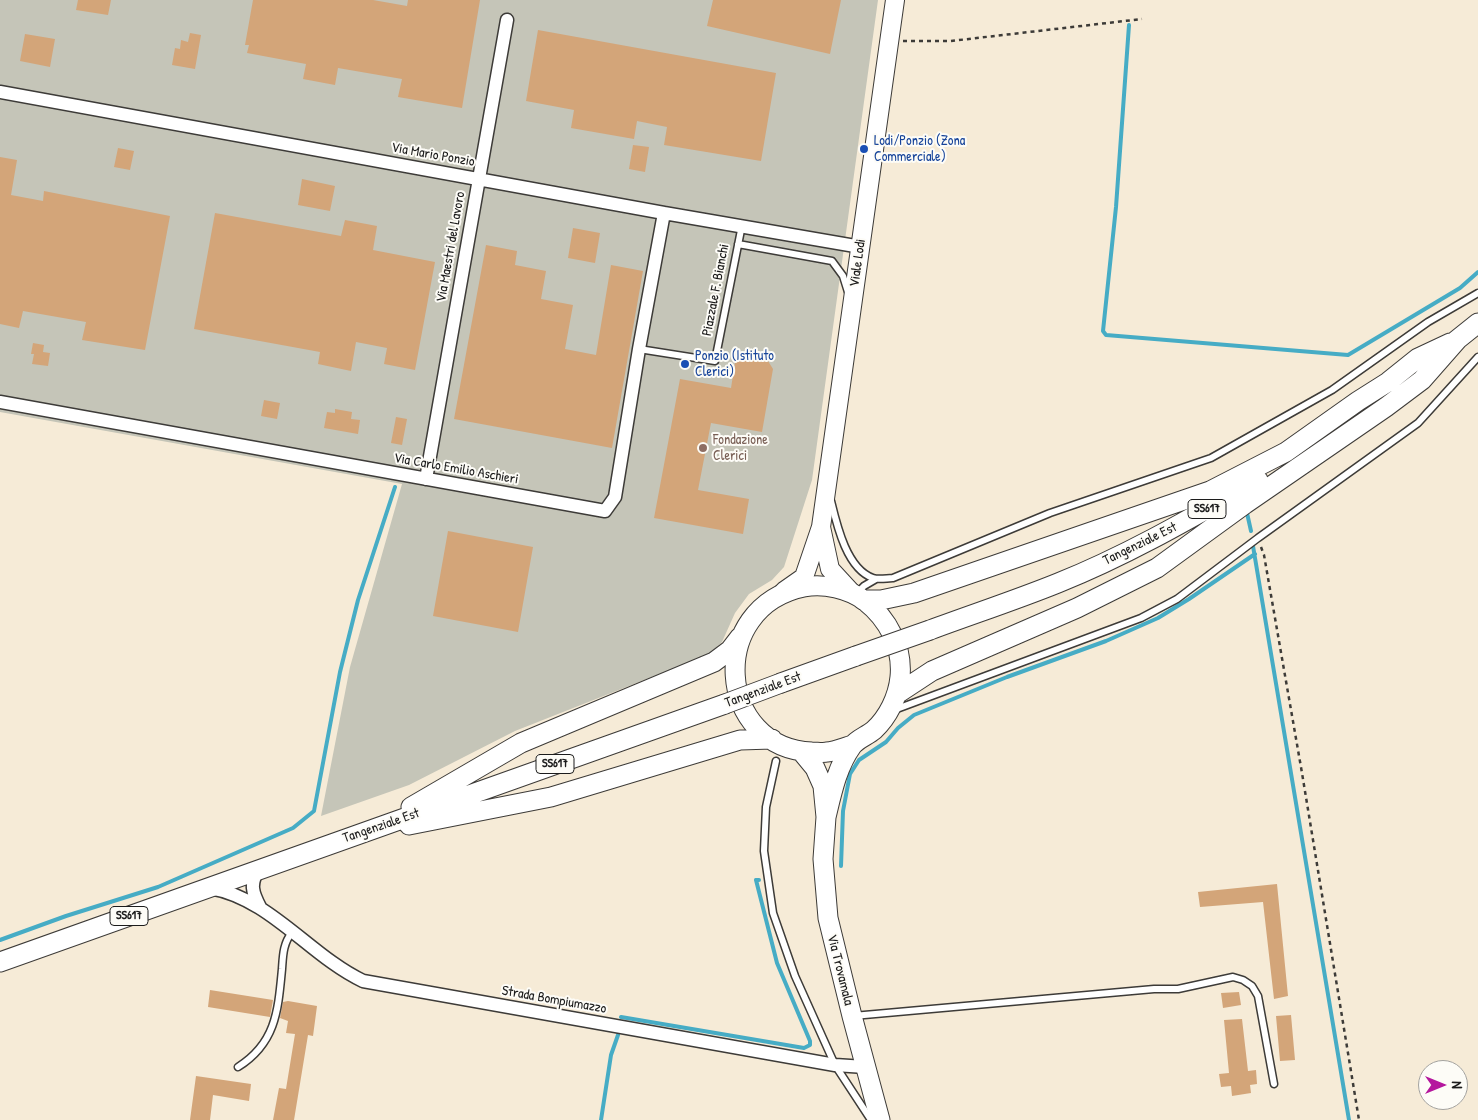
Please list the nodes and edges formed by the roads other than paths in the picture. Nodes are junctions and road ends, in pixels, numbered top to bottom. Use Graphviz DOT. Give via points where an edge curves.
graph roads {
  1 [pos="895,0"];
  2 [pos="507,20"];
  3 [pos="0,92"];
  4 [pos="478,178"];
  5 [pos="664,213"];
  6 [pos="742,225"];
  7 [pos="738,244"];
  8 [pos="860,247"];
  9 [pos="1478,293"];
  10 [pos="852,306"];
  11 [pos="1478,323"];
  12 [pos="1458,339"];
  13 [pos="639,349"];
  14 [pos="1478,357"];
  15 [pos="0,402"];
  16 [pos="426,479"];
  17 [pos="827,484"];
  18 [pos="821,527"];
  19 [pos="876,579"];
  20 [pos="857,596"];
  21 [pos="772,599"];
  22 [pos="741,635"];
  23 [pos="897,694"];
  24 [pos="889,712"];
  25 [pos="772,739"];
  26 [pos="853,745"];
  27 [pos="801,751"];
  28 [pos="776,761"];
  29 [pos="826,816"];
  30 [pos="386,824"];
  31 [pos="258,870"];
  32 [pos="208,888"];
  33 [pos="260,907"];
  34 [pos="292,932"];
  35 [pos="0,962"];
  36 [pos="852,1016"];
  37 [pos="835,1065"];
  38 [pos="238,1067"];
  39 [pos="865,1067"];
  40 [pos="1274,1084"];
  41 [pos="870,1120"];
  42 [pos="880,1120"];
  1 -- 8 [label="street, Viale Lodi"];
  2 -- 4 [label="street, Via Maestri del Lavoro"];
  3 -- 4 [label="street, Via Mario Ponzio"];
  4 -- 5 [label="street, Via Mario Ponzio"];
  4 -- 16 [label="street, Via Maestri del Lavoro"];
  5 -- 6 [label="street, Via Mario Ponzio"];
  5 -- 13 [label="street, Via Carlo Emilio Aschieri"];
  6 -- 7 [label="lane, Piazzale F. Bianchi"];
  6 -- 8 [label="street, Via Mario Ponzio"];
  7 -- 10 [label="lane" via="832,261 843,276"];
  7 -- 13 [label="lane, Piazzale F. Bianchi" via="715,361"];
  8 -- 10 [label="street, Viale Lodi"];
  9 -- 19 [label="lane" via="1428,322 1332,390 1211,458 1050,513 893,578"];
  10 -- 17 [label="street, Viale Lodi"];
  11 -- 12 [label="main road, Tangenziale Est / SS617"];
  12 -- 20 [label="main road" via="1418,358 1286,452 1210,491 914,593 882,600"];
  12 -- 23 [label="main road" via="1422,380 1157,568 1077,608 932,671"];
  12 -- 30 [label="main road, Tangenziale Est / SS617, bridge" via="1385,395 1280,467 1199,514 1059,582"];
  13 -- 16 [label="street, Via Carlo Emilio Aschieri" via="615,497 605,511"];
  14 -- 24 [label="lane" via="1418,423 1177,599 1141,618"];
  15 -- 16 [label="street, Via Carlo Emilio Aschieri"];
  17 -- 18 [label="street, Viale Lodi"];
  17 -- 19 [label="lane" via="850,559 862,573"];
  18 -- 20 [label="street, Viale Lodi" via="830,569"];
  18 -- 21 [label="street, Viale Lodi" via="804,577"];
  19 -- 20 [label="lane" via="864,586"];
  20 -- 21 [label="main road" via="832,587 811,586 790,590"];
  20 -- 23 [label="main road" via="882,618 896,641 900,658"];
  21 -- 22 [label="main road" via="754,615"];
  22 -- 25 [label="main road" via="734,674 737,693 757,727"];
  22 -- 30 [label="main road" via="730,650 714,662 521,744"];
  23 -- 24 [label="main road"];
  24 -- 26 [label="main road" via="873,731"];
  25 -- 27 [label="main road"];
  25 -- 30 [label="main road" via="740,740 551,798 415,825"];
  26 -- 27 [label="main road" via="827,752"];
  26 -- 29 [label="main road, Via Trovamala" via="836,776"];
  27 -- 29 [label="main road, Via Trovamala" via="815,768 823,786"];
  28 -- 37 [label="lane" via="766,807 764,851 773,913 795,976"];
  29 -- 36 [label="main road, Via Trovamala" via="823,858 828,918"];
  30 -- 31 [label="main road, Tangenziale Est / SS617"];
  31 -- 32 [label="main road, Tangenziale Est / SS617"];
  31 -- 33 [label="street" via="252,884"];
  32 -- 33 [label="street, Strada Bompiumazzo" via="222,890"];
  32 -- 35 [label="main road, Tangenziale Est / SS617"];
  33 -- 34 [label="street, Strada Bompiumazzo"];
  34 -- 37 [label="street, Strada Bompiumazzo" via="338,967 374,984"];
  34 -- 38 [label="lane" via="285,945 272,1029 261,1049"];
  36 -- 39 [label="main road, Via Trovamala"];
  36 -- 40 [label="lane" via="1178,989 1234,977 1252,986 1258,996"];
  37 -- 39 [label="street, Strada Bompiumazzo"];
  37 -- 41 [label="lane"];
  39 -- 42 [label="main road, Via Trovamala"];
}
